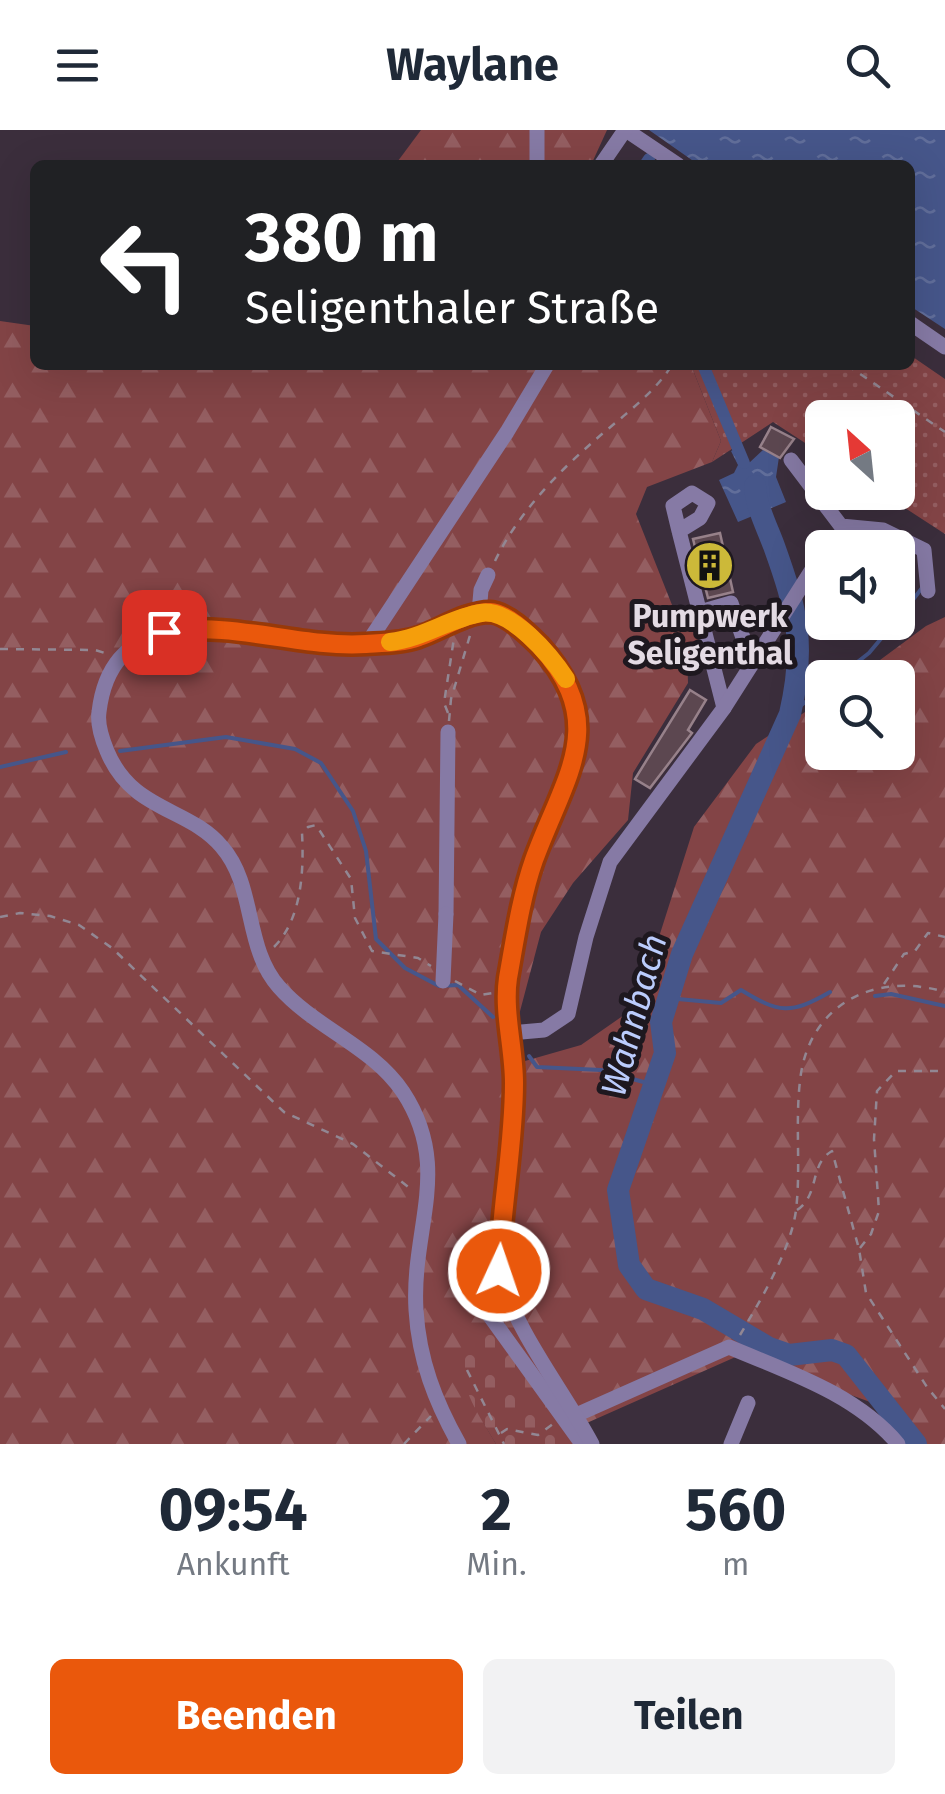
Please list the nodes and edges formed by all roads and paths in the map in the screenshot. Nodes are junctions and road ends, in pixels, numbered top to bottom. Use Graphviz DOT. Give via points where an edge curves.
graph roads {
  1 [pos="537,130"];
  2 [pos="626,130"];
  3 [pos="536,160"];
  4 [pos="605,160"];
  5 [pos="671,160"];
  6 [pos="915,327"];
  7 [pos="945,347"];
  8 [pos="543,370"];
  9 [pos="669,370"];
  10 [pos="853,370"];
  11 [pos="945,432"];
  12 [pos="791,460"];
  13 [pos="841,526"];
  14 [pos="838,530"];
  15 [pos="679,531"];
  16 [pos="488,576"];
  17 [pos="805,580"];
  18 [pos="928,591"];
  19 [pos="700,612"];
  20 [pos="479,613"];
  21 [pos="457,622"];
  22 [pos="367,644"];
  23 [pos="0,649"];
  24 [pos="118,658"];
  25 [pos="752,664"];
  26 [pos="724,708"];
  27 [pos="450,714"];
  28 [pos="448,732"];
  29 [pos="0,917"];
  30 [pos="945,937"];
  31 [pos="262,959"];
  32 [pos="445,977"];
  33 [pos="507,984"];
  34 [pos="883,985"];
  35 [pos="945,992"];
  36 [pos="510,1033"];
  37 [pos="945,1071"];
  38 [pos="425,1200"];
  39 [pos="796,1211"];
  40 [pos="859,1249"];
  41 [pos="482,1306"];
  42 [pos="736,1342"];
  43 [pos="467,1370"];
  44 [pos="748,1404"];
  45 [pos="438,1407"];
  46 [pos="945,1409"];
  47 [pos="576,1415"];
  48 [pos="554,1423"];
  49 [pos="500,1433"];
  50 [pos="404,1444"];
  51 [pos="460,1444"];
  52 [pos="504,1444"];
  53 [pos="582,1444"];
  54 [pos="592,1444"];
  55 [pos="731,1444"];
  56 [pos="898,1444"];
  1 -- 3 [label="street"];
  2 -- 4 [label="street"];
  2 -- 5 [label="street"];
  6 -- 7 [label="street"];
  8 -- 22 [label="street"];
  9 -- 16 [label="path" via="556,476"];
  10 -- 11 [label="path"];
  12 -- 13 [label="street"];
  13 -- 14 [label="street"];
  13 -- 18 [label="street" via="883,530 924,550"];
  15 -- 19 [label="street"];
  16 -- 20 [label="street"];
  17 -- 25 [label="street"];
  19 -- 25 [label="street" via="731,603"];
  19 -- 26 [label="street"];
  20 -- 21 [label="street"];
  20 -- 27 [label="path"];
  20 -- 33 [label="street" via="495,612 511,622 554,662 572,690 580,725 572,766 533,864"];
  21 -- 22 [label="street" via="414,639"];
  21 -- 27 [label="path" via="444,704"];
  22 -- 24 [label="street" via="191,628 164,632"];
  23 -- 24 [label="path" via="96,650"];
  24 -- 31 [label="street" via="98,718 110,759 156,806 220,843 243,889"];
  25 -- 26 [label="street"];
  26 -- 36 [label="street" via="610,862 568,1014 544,1030"];
  27 -- 28 [label="path"];
  28 -- 32 [label="street, bridge"];
  29 -- 38 [label="path" via="50,916 78,925 112,948 284,1112 353,1144"];
  30 -- 34 [label="path" via="928,933"];
  31 -- 32 [label="path" via="290,924 298,902 302,833 316,825 351,880 355,918 372,951 418,958"];
  31 -- 38 [label="street" via="280,988 374,1059 401,1090 423,1129 430,1164"];
  32 -- 33 [label="path" via="481,995"];
  33 -- 36 [label="street"];
  34 -- 35 [label="path"];
  34 -- 39 [label="path" via="846,1001 824,1021 804,1058"];
  36 -- 47 [label="street" via="512,1120 499,1271"];
  37 -- 40 [label="path" via="896,1070 878,1091 879,1211"];
  38 -- 45 [label="street" via="416,1308 422,1359"];
  39 -- 40 [label="path" via="814,1190 823,1156 832,1151"];
  39 -- 42 [label="path"];
  40 -- 46 [label="path" via="866,1292"];
  41 -- 53 [label="street"];
  43 -- 49 [label="path"];
  44 -- 55 [label="street"];
  45 -- 50 [label="path"];
  45 -- 51 [label="street"];
  47 -- 54 [label="street"];
  47 -- 56 [label="street" via="729,1347 833,1393 880,1423"];
  48 -- 49 [label="path" via="538,1435"];
  49 -- 52 [label="path"];
}
